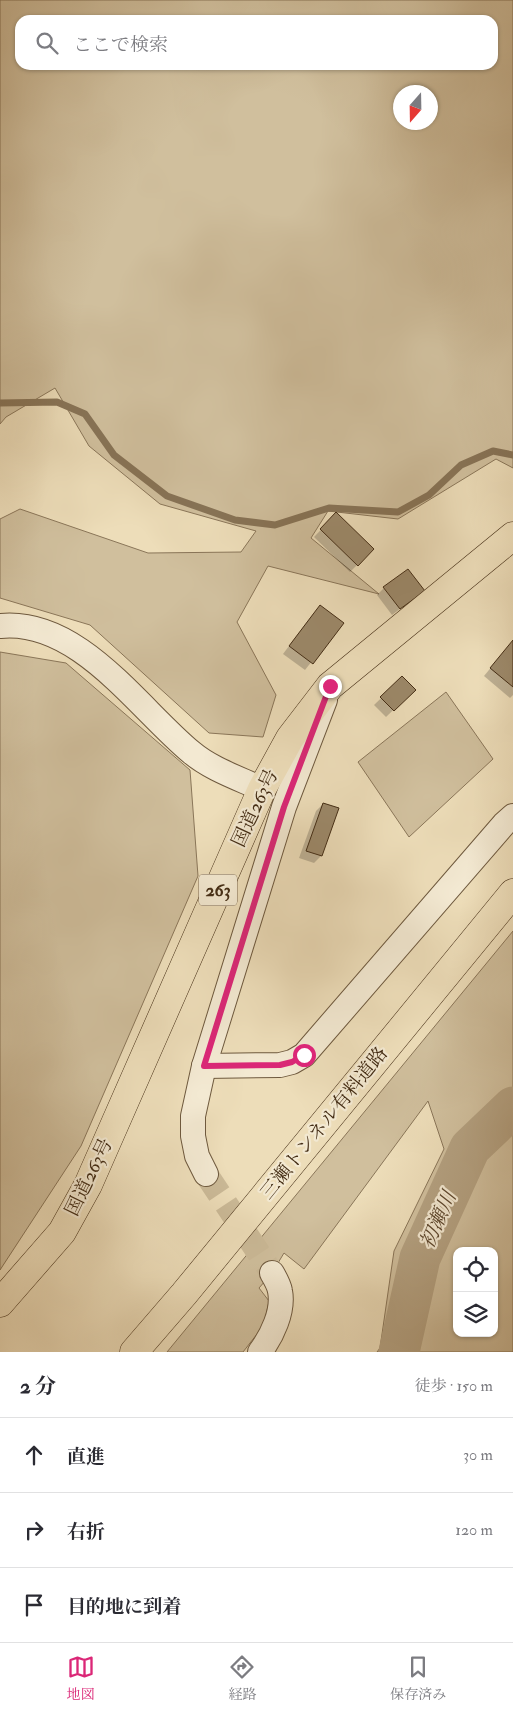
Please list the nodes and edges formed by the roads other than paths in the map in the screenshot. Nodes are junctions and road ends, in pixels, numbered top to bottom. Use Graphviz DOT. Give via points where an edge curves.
graph roads {
  1 [pos="513,536"];
  2 [pos="0,626"];
  3 [pos="330,686"];
  4 [pos="262,788"];
  5 [pos="513,816"];
  6 [pos="513,893"];
  7 [pos="204,1066"];
  8 [pos="206,1174"];
  9 [pos="272,1273"];
  10 [pos="0,1303"];
  11 [pos="134,1352"];
  12 [pos="260,1352"];
  1 -- 3 [label="highway, 国道263号 / 263"];
  2 -- 4 [label="street" via="37,629 69,642 100,665 192,753 220,770"];
  3 -- 4 [label="highway, 国道263号 / 263" via="290,738"];
  3 -- 7 [label="street" via="284,807"];
  4 -- 10 [label="highway, 国道263号 / 263" via="88,1185 62,1232"];
  5 -- 7 [label="street" via="304,1055 280,1065"];
  6 -- 11 [label="highway, 三瀬トンネル有料道路"];
  7 -- 8 [label="street" via="193,1116 193,1136 197,1156"];
  9 -- 12 [label="street" via="280,1290 279,1318"];
}
